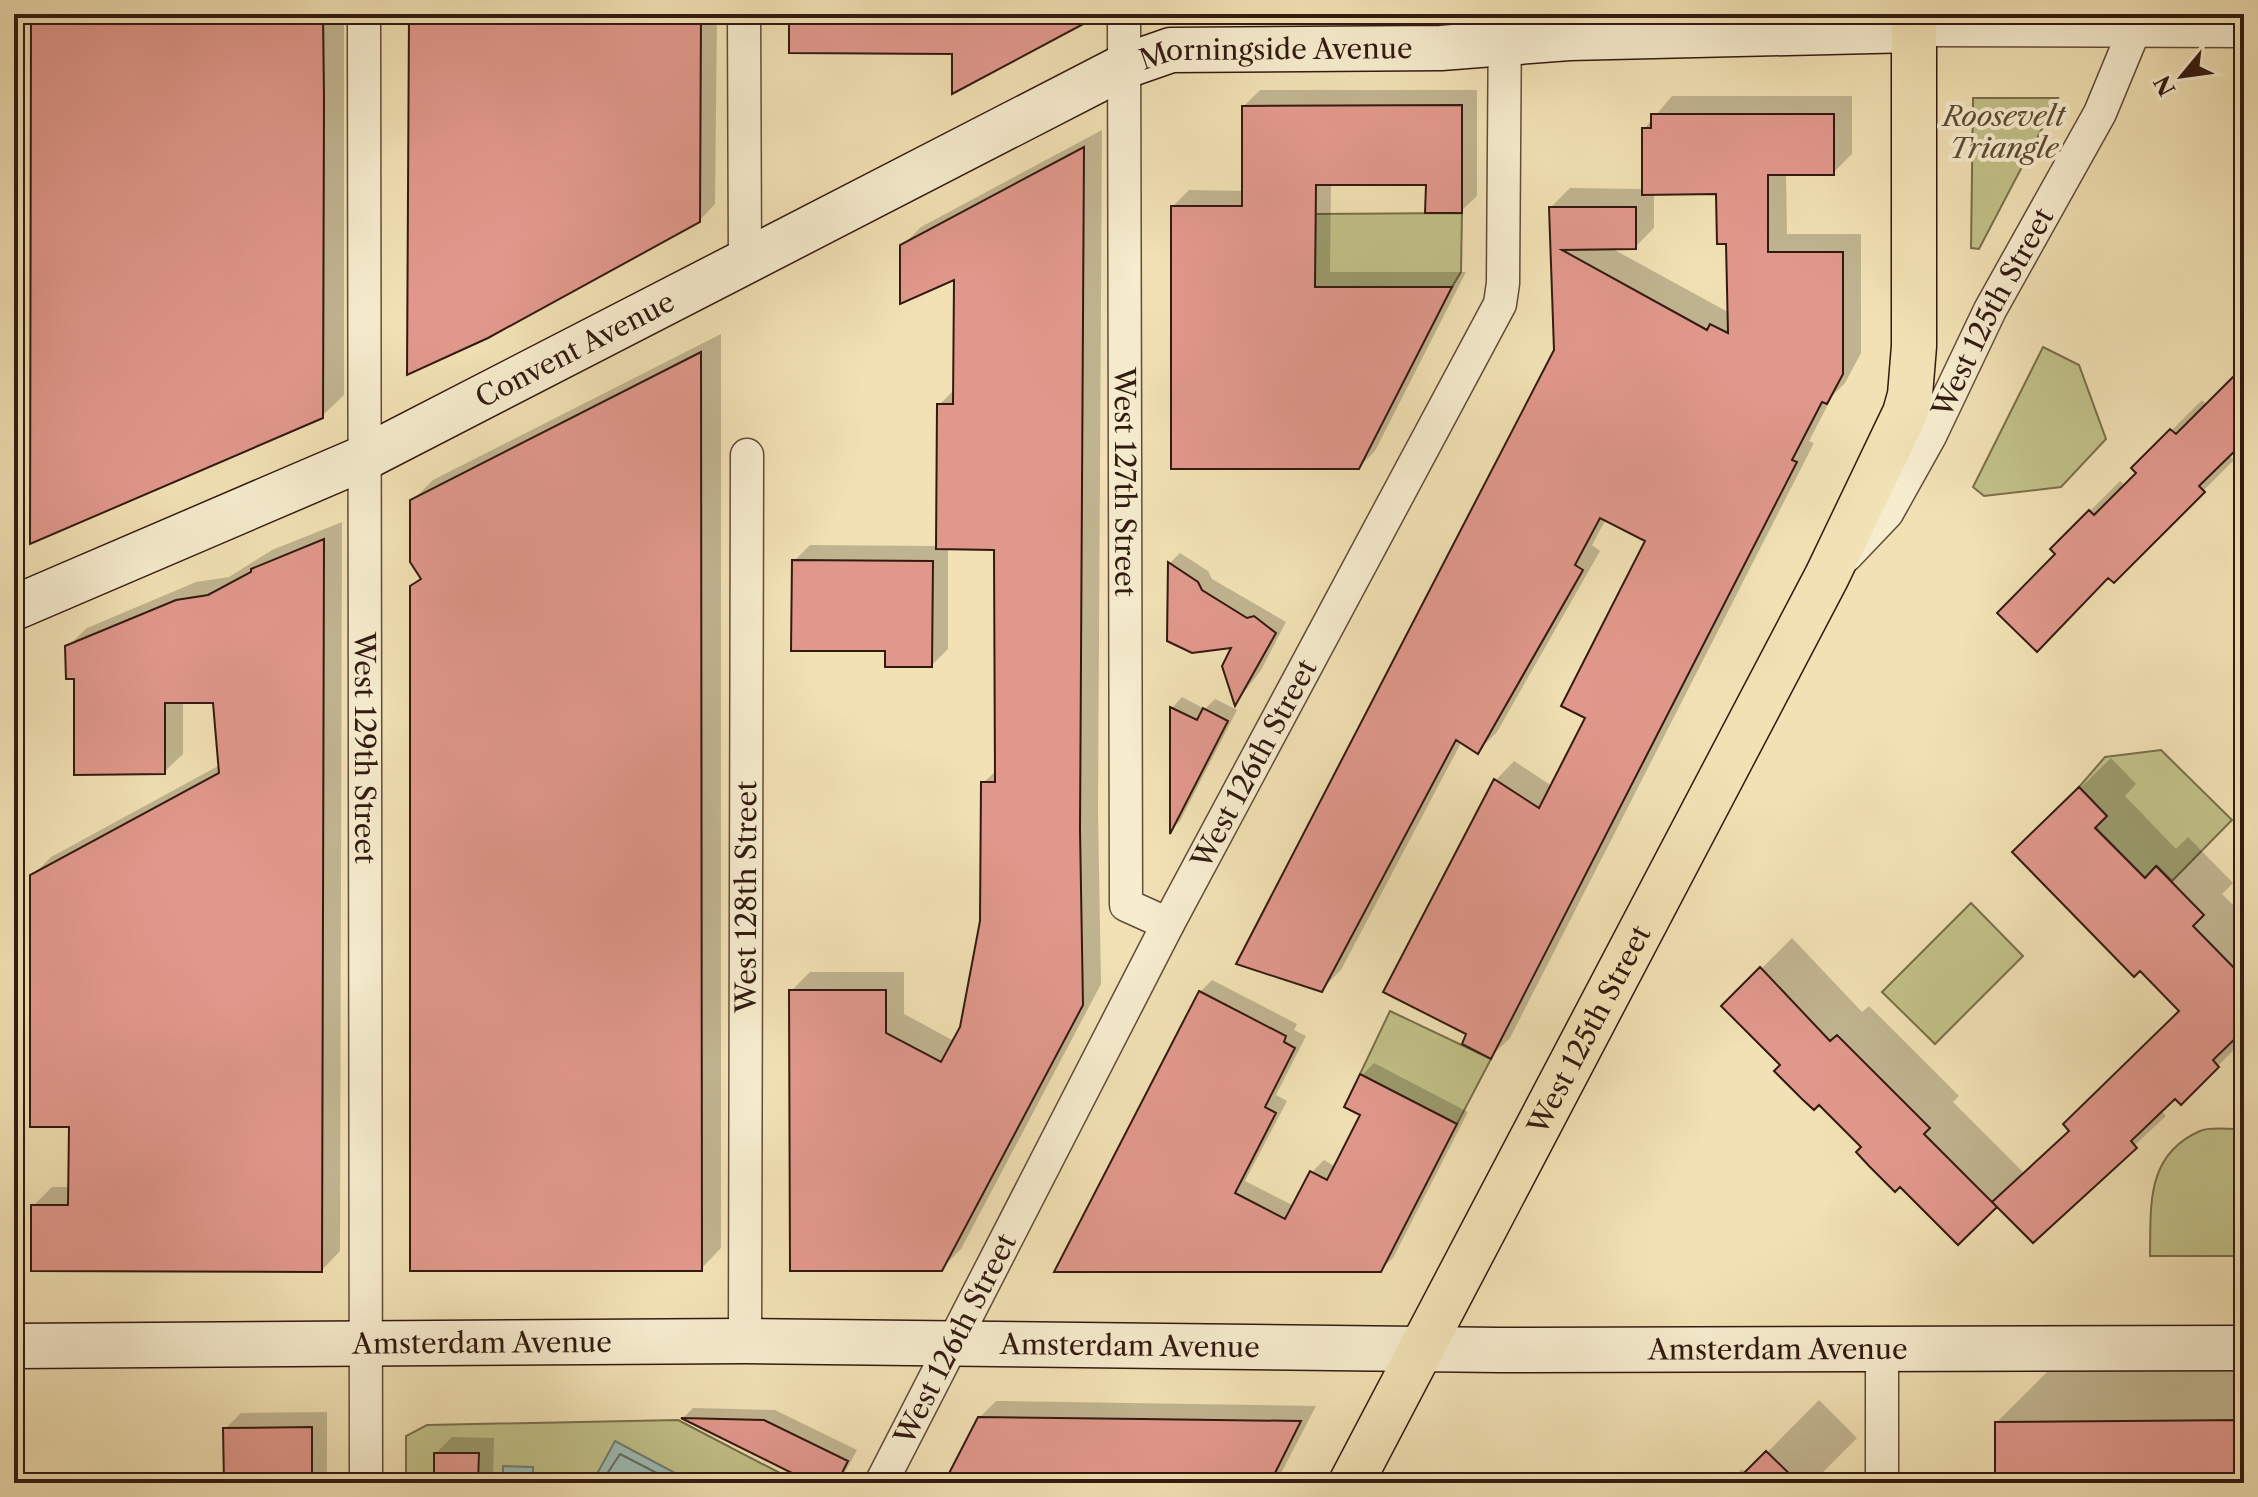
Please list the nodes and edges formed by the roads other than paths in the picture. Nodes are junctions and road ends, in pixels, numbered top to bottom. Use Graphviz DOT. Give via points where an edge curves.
graph roads {
  1 [pos="364,14"];
  2 [pos="744,14"];
  3 [pos="1124,14"];
  4 [pos="1914,22"];
  5 [pos="2137,23"];
  6 [pos="1505,28"];
  7 [pos="2244,31"];
  8 [pos="1125,66"];
  9 [pos="745,262"];
  10 [pos="747,455"];
  11 [pos="366,457"];
  12 [pos="1827,576"];
  13 [pos="14,608"];
  14 [pos="1168,924"];
  15 [pos="745,1341"];
  16 [pos="954,1342"];
  17 [pos="14,1346"];
  18 [pos="366,1346"];
  19 [pos="2244,1348"];
  20 [pos="1882,1349"];
  21 [pos="1420,1350"];
  22 [pos="366,1483"];
  23 [pos="881,1483"];
  24 [pos="1351,1483"];
  25 [pos="1882,1483"];
  1 -- 11 [label="street, West 129th Street"];
  2 -- 9 [label="street"];
  3 -- 8 [label="street, West 127th Street"];
  4 -- 5 [label="street, Morningside Avenue"];
  4 -- 6 [label="main road, Morningside Avenue" via="1569,38"];
  4 -- 12 [label="main road, West 125th Street" via="1910,395 1888,453"];
  5 -- 7 [label="street, Morningside Avenue"];
  5 -- 12 [label="street, West 125th Street" via="2100,113 1990,310 1902,488 1887,513"];
  6 -- 8 [label="main road, Morningside Avenue" via="1441,48 1171,50"];
  6 -- 14 [label="street, West 126th Street" via="1500,304"];
  8 -- 9 [label="main road, Convent Avenue"];
  8 -- 14 [label="street, West 127th Street" via="1126,905"];
  9 -- 11 [label="main road, Convent Avenue"];
  10 -- 15 [label="street, West 128th Street"];
  11 -- 13 [label="main road, Convent Avenue"];
  11 -- 18 [label="street, West 129th Street"];
  12 -- 21 [label="main road, West 125th Street"];
  14 -- 16 [label="street, West 126th Street"];
  15 -- 16 [label="main road, Amsterdam Avenue"];
  15 -- 18 [label="main road, Amsterdam Avenue"];
  16 -- 21 [label="main road, Amsterdam Avenue"];
  16 -- 23 [label="street, West 126th Street"];
  17 -- 18 [label="main road, Amsterdam Avenue"];
  18 -- 22 [label="street, West 129th Street"];
  19 -- 20 [label="main road, Amsterdam Avenue"];
  20 -- 21 [label="main road, Amsterdam Avenue"];
  20 -- 25 [label="street"];
  21 -- 24 [label="main road, West 125th Street"];
}
